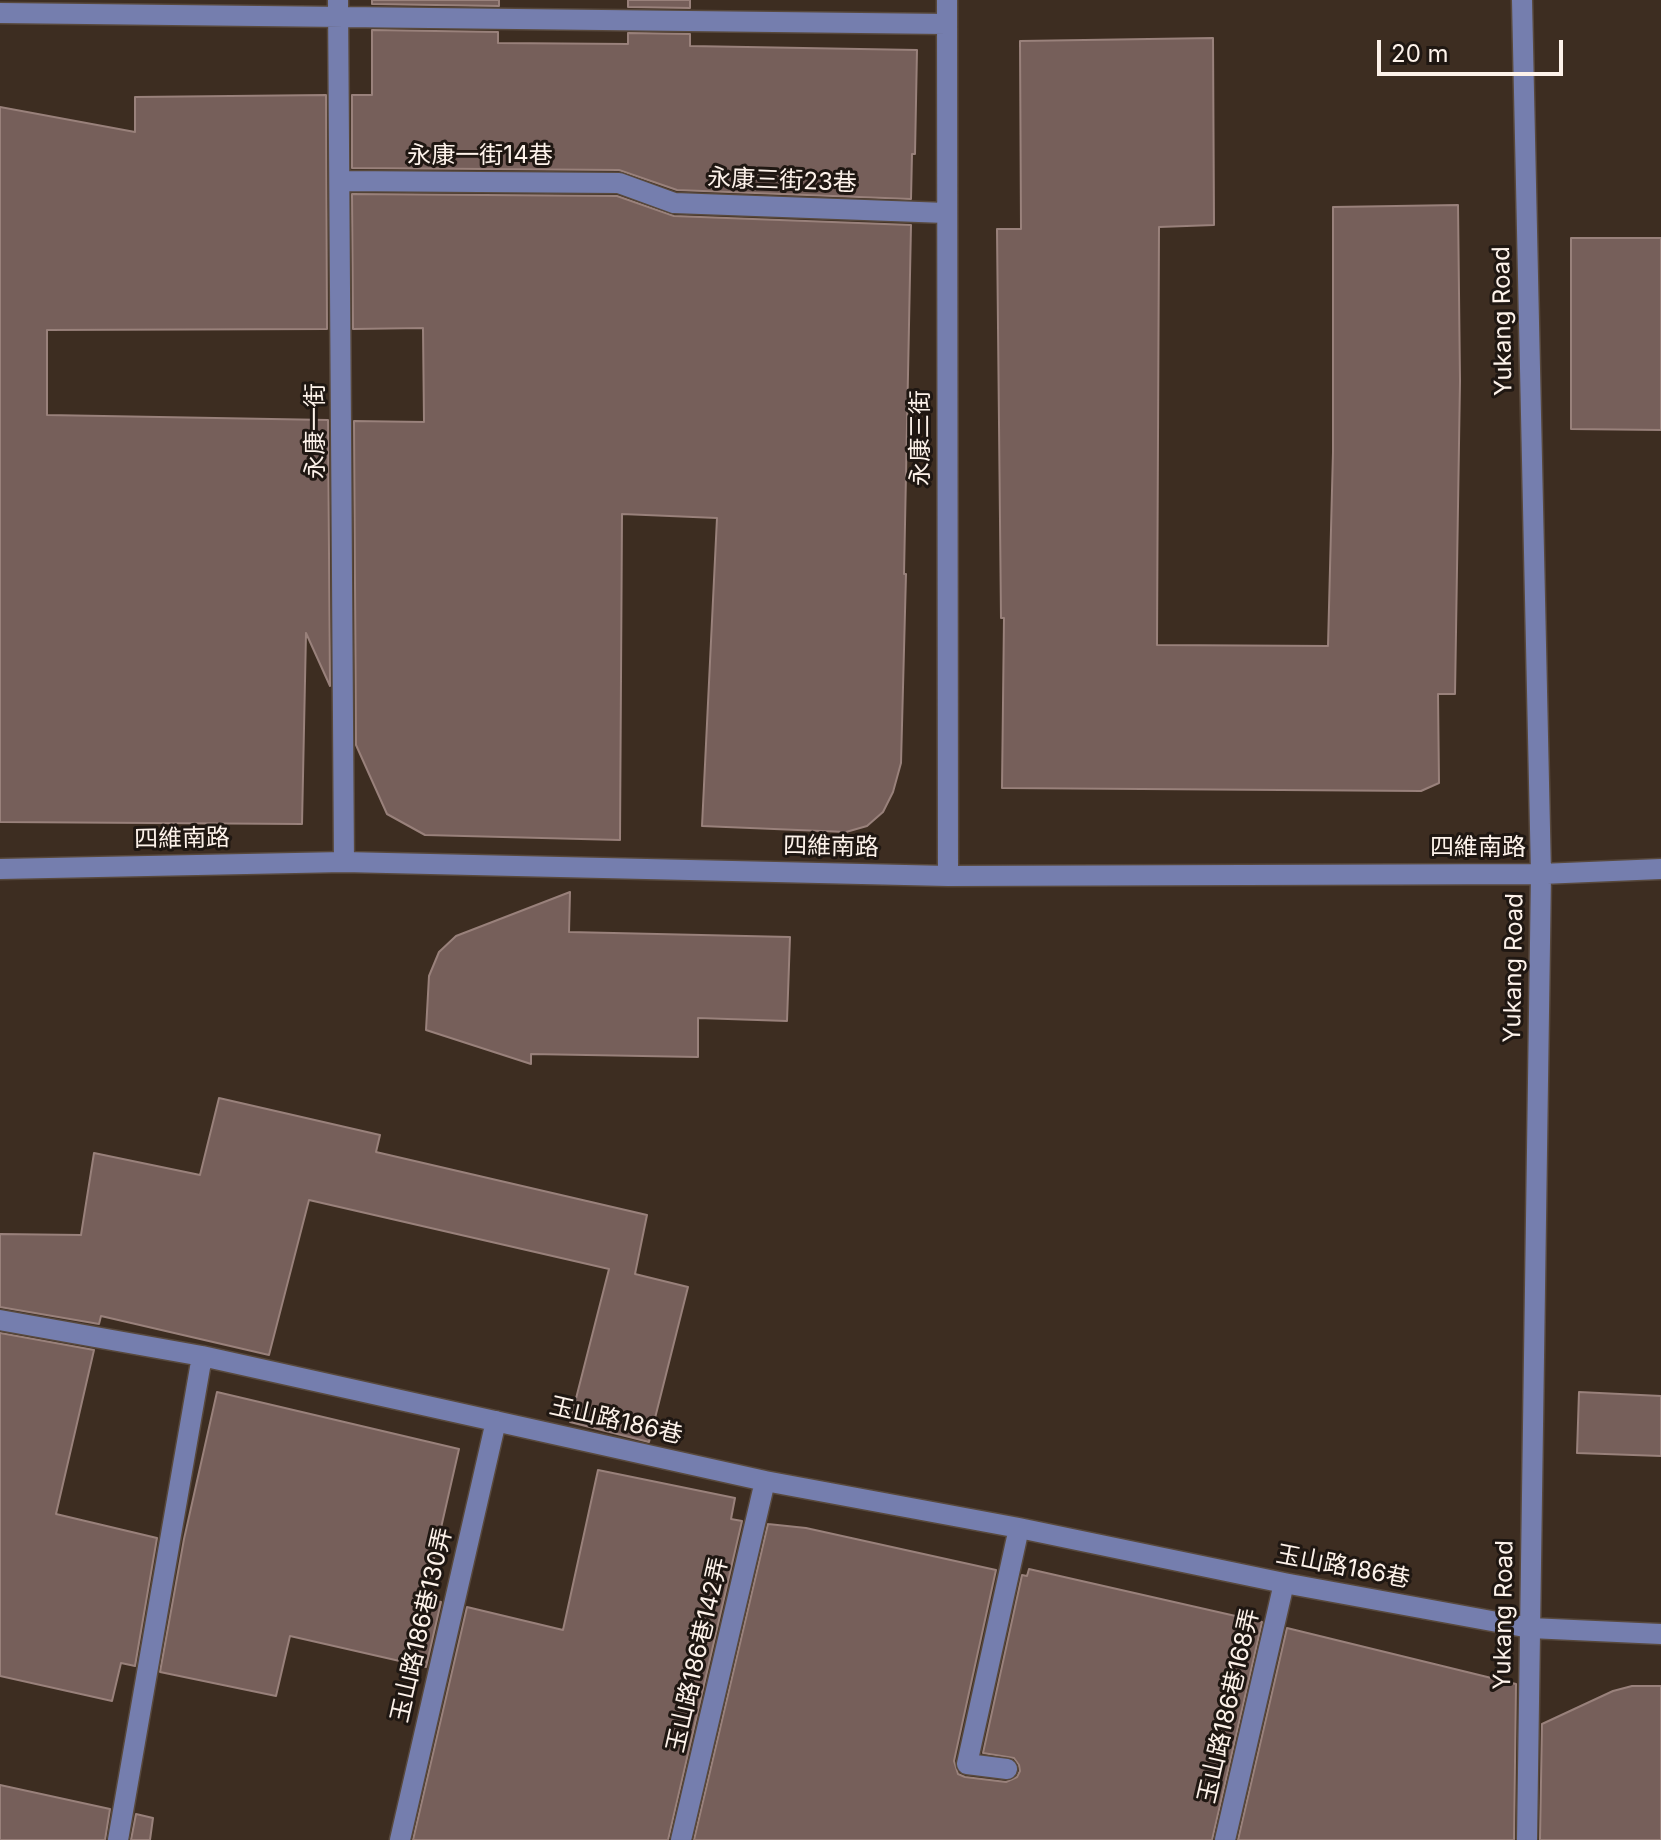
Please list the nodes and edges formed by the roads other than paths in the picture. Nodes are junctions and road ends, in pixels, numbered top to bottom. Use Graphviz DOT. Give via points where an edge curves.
graph roads {
  1 [pos="947,0"];
  2 [pos="1522,0"];
  3 [pos="338,8"];
  4 [pos="0,13"];
  5 [pos="946,24"];
  6 [pos="341,181"];
  7 [pos="619,183"];
  8 [pos="946,213"];
  9 [pos="344,862"];
  10 [pos="0,869"];
  11 [pos="1661,869"];
  12 [pos="1541,874"];
  13 [pos="948,876"];
  14 [pos="0,1320"];
  15 [pos="202,1356"];
  16 [pos="496,1421"];
  17 [pos="765,1481"];
  18 [pos="1019,1528"];
  19 [pos="1284,1583"];
  20 [pos="1530,1628"];
  21 [pos="1661,1634"];
  22 [pos="1007,1769"];
  23 [pos="118,1840"];
  24 [pos="400,1840"];
  25 [pos="681,1840"];
  26 [pos="1225,1840"];
  27 [pos="1527,1840"];
  1 -- 5 [label="street, 永康三街"];
  2 -- 12 [label="street, Yukang Road"];
  3 -- 4 [label="street"];
  3 -- 5 [label="street"];
  3 -- 6 [label="street, 永康一街"];
  5 -- 8 [label="street, 永康三街"];
  6 -- 7 [label="street, 永康一街14巷"];
  6 -- 9 [label="street, 永康一街"];
  7 -- 8 [label="street, 永康三街23巷" via="674,203"];
  8 -- 13 [label="street, 永康三街"];
  9 -- 10 [label="street, 四維南路"];
  9 -- 13 [label="street, 四維南路"];
  11 -- 12 [label="street, 四維南路"];
  12 -- 13 [label="street, 四維南路"];
  12 -- 20 [label="street, Yukang Road"];
  14 -- 15 [label="street, 玉山路186巷"];
  15 -- 16 [label="street, 玉山路186巷"];
  15 -- 23 [label="street"];
  16 -- 17 [label="street, 玉山路186巷"];
  16 -- 24 [label="street, 玉山路186巷130弄"];
  17 -- 18 [label="street, 玉山路186巷"];
  17 -- 25 [label="street, 玉山路186巷142弄"];
  18 -- 19 [label="street, 玉山路186巷"];
  18 -- 22 [label="street" via="967,1764"];
  19 -- 20 [label="street, 玉山路186巷"];
  19 -- 26 [label="street, 玉山路186巷168弄"];
  20 -- 21 [label="street, 玉山路186巷"];
  20 -- 27 [label="street, Yukang Road"];
}
